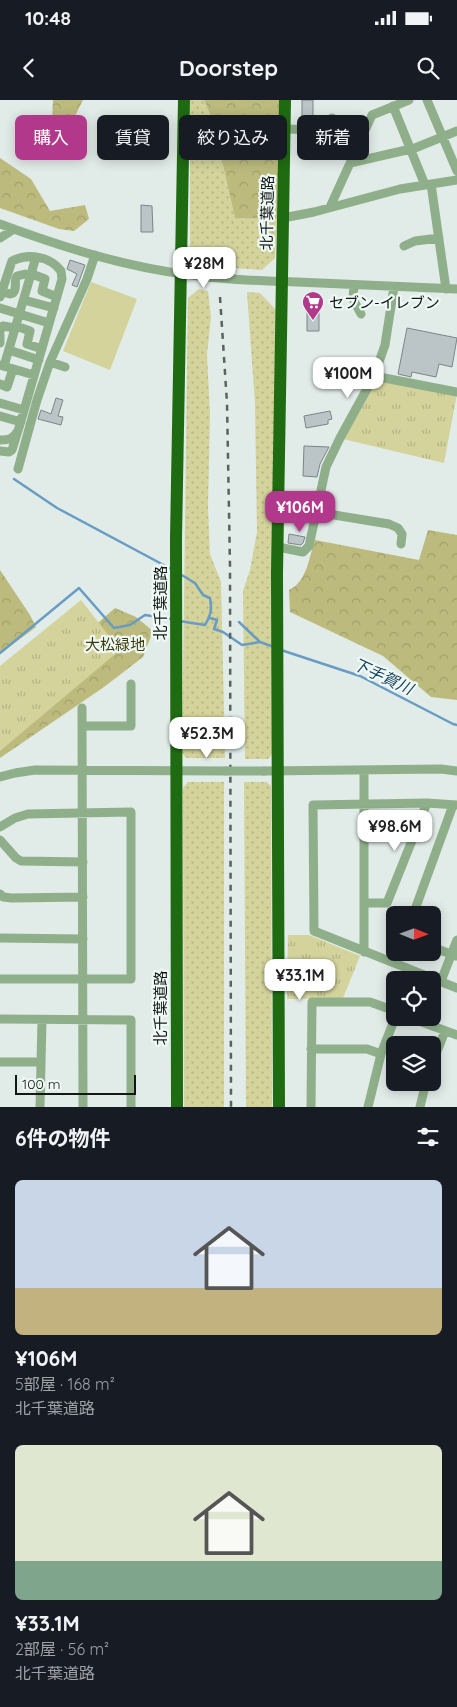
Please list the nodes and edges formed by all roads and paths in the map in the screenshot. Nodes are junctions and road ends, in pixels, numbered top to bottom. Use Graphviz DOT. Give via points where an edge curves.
graph roads {
  1 [pos="184,100"];
  2 [pos="286,100"];
  3 [pos="409,100"];
  4 [pos="427,100"];
  5 [pos="393,106"];
  6 [pos="285,115"];
  7 [pos="457,131"];
  8 [pos="442,137"];
  9 [pos="411,149"];
  10 [pos="284,160"];
  11 [pos="350,163"];
  12 [pos="457,171"];
  13 [pos="457,180"];
  14 [pos="428,184"];
  15 [pos="330,207"];
  16 [pos="283,218"];
  17 [pos="0,224"];
  18 [pos="14,229"];
  19 [pos="0,238"];
  20 [pos="439,238"];
  21 [pos="404,246"];
  22 [pos="95,255"];
  23 [pos="36,257"];
  24 [pos="180,274"];
  25 [pos="31,275"];
  26 [pos="3,276"];
  27 [pos="282,282"];
  28 [pos="354,285"];
  29 [pos="394,287"];
  30 [pos="446,289"];
  31 [pos="457,289"];
  32 [pos="0,293"];
  33 [pos="57,296"];
  34 [pos="24,300"];
  35 [pos="0,308"];
  36 [pos="54,308"];
  37 [pos="20,314"];
  38 [pos="361,314"];
  39 [pos="50,323"];
  40 [pos="16,327"];
  41 [pos="0,331"];
  42 [pos="0,336"];
  43 [pos="0,343"];
  44 [pos="42,349"];
  45 [pos="9,350"];
  46 [pos="39,360"];
  47 [pos="50,362"];
  48 [pos="2,366"];
  49 [pos="65,367"];
  50 [pos="13,369"];
  51 [pos="34,375"];
  52 [pos="374,376"];
  53 [pos="0,384"];
  54 [pos="457,392"];
  55 [pos="0,403"];
  56 [pos="24,410"];
  57 [pos="0,416"];
  58 [pos="19,427"];
  59 [pos="0,440"];
  60 [pos="0,451"];
  61 [pos="0,456"];
  62 [pos="316,512"];
  63 [pos="401,544"];
  64 [pos="278,547"];
  65 [pos="132,684"];
  66 [pos="82,708"];
  67 [pos="82,726"];
  68 [pos="82,769"];
  69 [pos="182,770"];
  70 [pos="364,770"];
  71 [pos="278,771"];
  72 [pos="457,771"];
  73 [pos="0,778"];
  74 [pos="427,803"];
  75 [pos="364,804"];
  76 [pos="455,805"];
  77 [pos="82,812"];
  78 [pos="0,827"];
  79 [pos="0,840"];
  80 [pos="83,862"];
  81 [pos="0,894"];
  82 [pos="82,898"];
  83 [pos="364,903"];
  84 [pos="416,906"];
  85 [pos="0,938"];
  86 [pos="83,939"];
  87 [pos="457,940"];
  88 [pos="441,951"];
  89 [pos="364,952"];
  90 [pos="454,956"];
  91 [pos="402,971"];
  92 [pos="0,979"];
  93 [pos="83,979"];
  94 [pos="441,981"];
  95 [pos="457,988"];
  96 [pos="386,1008"];
  97 [pos="0,1019"];
  98 [pos="42,1020"];
  99 [pos="83,1020"];
  100 [pos="392,1026"];
  101 [pos="432,1026"];
  102 [pos="445,1031"];
  103 [pos="457,1035"];
  104 [pos="441,1041"];
  105 [pos="311,1049"];
  106 [pos="381,1054"];
  107 [pos="0,1062"];
  108 [pos="41,1062"];
  109 [pos="424,1091"];
  110 [pos="40,1107"];
  111 [pos="83,1107"];
  112 [pos="131,1107"];
  113 [pos="177,1107"];
  114 [pos="278,1107"];
  115 [pos="312,1107"];
  116 [pos="368,1107"];
  117 [pos="420,1107"];
  1 -- 24 [label="highway, 北千葉道路"];
  2 -- 6 [label="highway, 北千葉道路"];
  3 -- 5 [label="street"];
  4 -- 8 [label="street"];
  5 -- 9 [label="street"];
  5 -- 11 [label="street" via="372,115"];
  7 -- 8 [label="street"];
  8 -- 9 [label="street"];
  8 -- 12 [label="street"];
  9 -- 11 [label="street"];
  9 -- 14 [label="street"];
  10 -- 16 [label="highway, 北千葉道路"];
  11 -- 15 [label="street"];
  13 -- 14 [label="street"];
  14 -- 15 [label="street"];
  14 -- 20 [label="street"];
  15 -- 16 [label="street"];
  16 -- 27 [label="highway, 北千葉道路"];
  17 -- 18 [label="street"];
  18 -- 19 [label="street"];
  18 -- 22 [label="street"];
  20 -- 21 [label="street"];
  20 -- 30 [label="street"];
  22 -- 24 [label="street"];
  22 -- 47 [label="street"];
  23 -- 25 [label="street"];
  23 -- 26 [label="street" via="12,261"];
  23 -- 33 [label="street" via="51,261 62,271"];
  24 -- 27 [label="street"];
  24 -- 69 [label="highway, 北千葉道路" via="176,670"];
  25 -- 32 [label="street" via="19,274 13,293"];
  25 -- 33 [label="street" via="45,278 42,291"];
  25 -- 34 [label="street"];
  26 -- 32 [label="street"];
  27 -- 28 [label="street"];
  27 -- 64 [label="highway, 北千葉道路"];
  28 -- 29 [label="street"];
  28 -- 38 [label="street" via="353,299"];
  29 -- 30 [label="street"];
  29 -- 52 [label="street" via="385,345"];
  30 -- 31 [label="street"];
  33 -- 36 [label="street"];
  34 -- 36 [label="street" via="38,307"];
  34 -- 37 [label="street"];
  35 -- 37 [label="street"];
  36 -- 39 [label="street"];
  37 -- 39 [label="street"];
  37 -- 40 [label="street"];
  39 -- 44 [label="street"];
  40 -- 41 [label="street" via="3,326"];
  40 -- 44 [label="street" via="30,331 27,344"];
  40 -- 45 [label="street"];
  42 -- 43 [label="street"];
  44 -- 46 [label="street"];
  45 -- 46 [label="street" via="22,358"];
  45 -- 48 [label="street"];
  46 -- 51 [label="street"];
  47 -- 49 [label="street"];
  47 -- 61 [label="street" via="19,465"];
  48 -- 50 [label="street"];
  50 -- 51 [label="street"];
  50 -- 53 [label="street" via="7,387"];
  51 -- 56 [label="street"];
  52 -- 54 [label="street"];
  52 -- 62 [label="street" via="326,466"];
  55 -- 56 [label="street"];
  56 -- 58 [label="street"];
  57 -- 58 [label="street"];
  58 -- 59 [label="street" via="14,438"];
  58 -- 60 [label="street" via="12,450"];
  62 -- 63 [label="street" via="389,524 402,534"];
  62 -- 64 [label="street" via="309,546 303,552"];
  64 -- 71 [label="highway, 北千葉道路"];
  65 -- 67 [label="street" via="131,726"];
  66 -- 67 [label="street"];
  67 -- 68 [label="street"];
  68 -- 69 [label="street"];
  68 -- 73 [label="street" via="36,770"];
  68 -- 77 [label="street"];
  69 -- 71 [label="street, bridge"];
  69 -- 113 [label="highway, 北千葉道路"];
  70 -- 71 [label="street"];
  70 -- 72 [label="street"];
  70 -- 75 [label="street"];
  71 -- 114 [label="highway, 北千葉道路"];
  74 -- 75 [label="street"];
  74 -- 76 [label="street"];
  74 -- 83 [label="street" via="387,903"];
  75 -- 83 [label="street"];
  75 -- 89 [label="street" via="313,805 313,814 314,931"];
  76 -- 84 [label="street"];
  77 -- 78 [label="street" via="28,814"];
  77 -- 80 [label="street"];
  77 -- 93 [label="street" via="131,812 131,979"];
  79 -- 80 [label="street" via="21,861"];
  80 -- 82 [label="street"];
  81 -- 82 [label="street" via="12,898"];
  82 -- 86 [label="street"];
  83 -- 89 [label="street"];
  85 -- 86 [label="street"];
  86 -- 93 [label="street"];
  87 -- 90 [label="street"];
  88 -- 90 [label="street"];
  89 -- 91 [label="street"];
  90 -- 94 [label="street"];
  92 -- 93 [label="street"];
  93 -- 99 [label="street"];
  94 -- 95 [label="street"];
  96 -- 105 [label="street" via="370,1002 312,1002"];
  97 -- 98 [label="street"];
  98 -- 99 [label="street"];
  98 -- 108 [label="street"];
  99 -- 111 [label="street"];
  99 -- 112 [label="street" via="131,1020"];
  100 -- 106 [label="street"];
  101 -- 102 [label="street"];
  102 -- 103 [label="street"];
  102 -- 104 [label="street"];
  105 -- 106 [label="street" via="367,1049"];
  105 -- 115 [label="street"];
  106 -- 116 [label="street"];
  107 -- 108 [label="street"];
  108 -- 110 [label="street"];
  109 -- 117 [label="street"];
}
